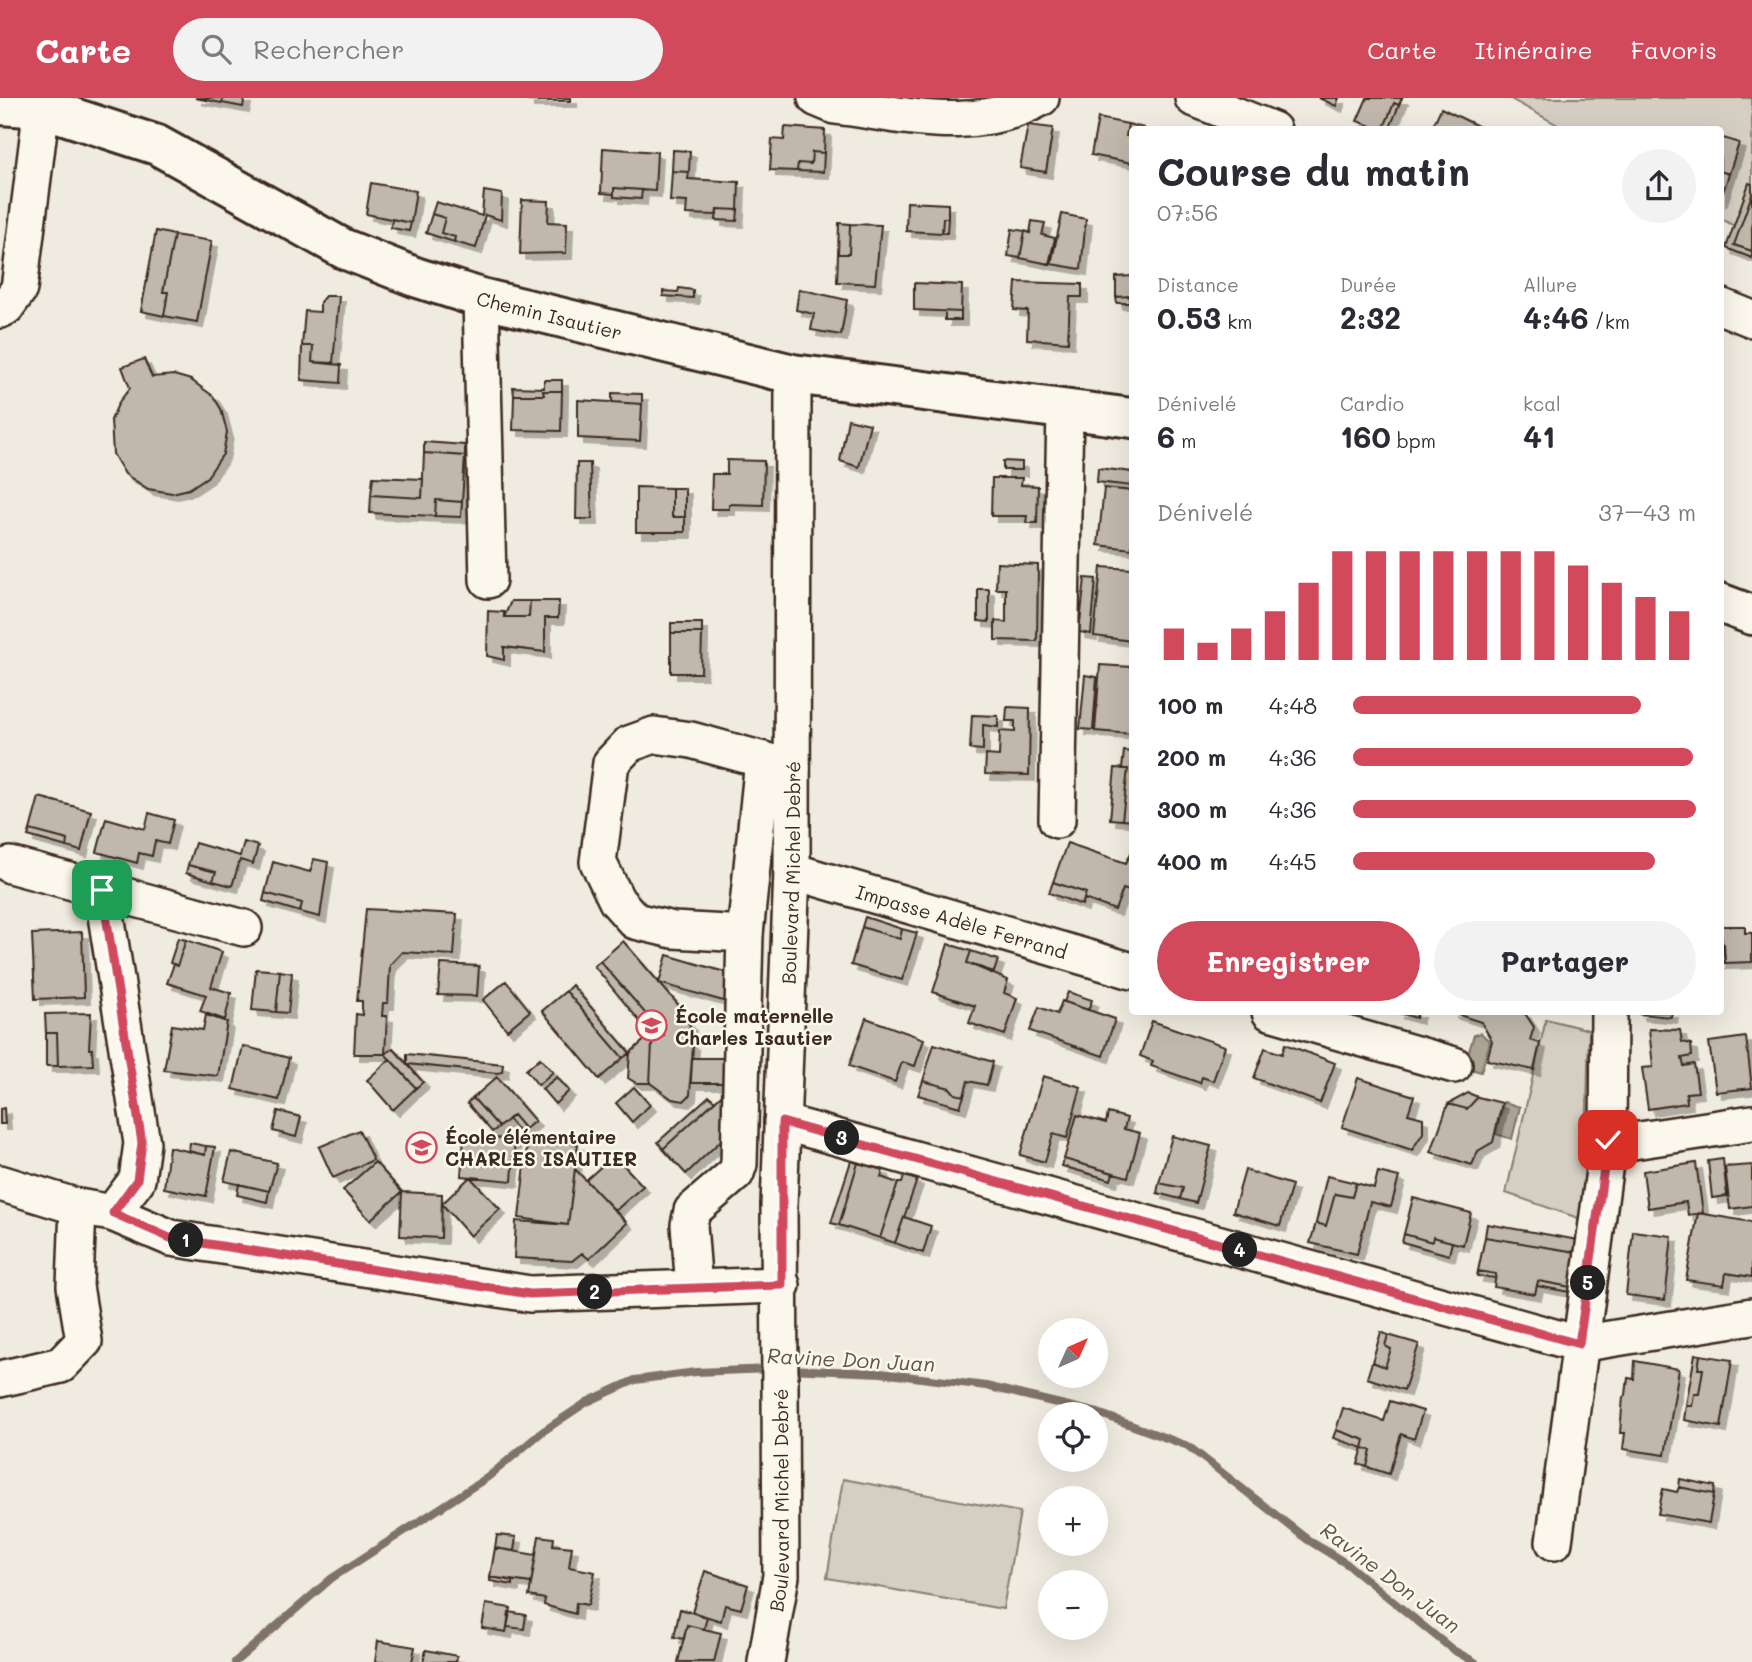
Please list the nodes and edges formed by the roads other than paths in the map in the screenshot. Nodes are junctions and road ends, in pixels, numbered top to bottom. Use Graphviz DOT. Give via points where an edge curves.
graph roads {
  1 [pos="816,98"];
  2 [pos="1041,98"];
  3 [pos="1193,98"];
  4 [pos="43,103"];
  5 [pos="0,105"];
  6 [pos="1263,126"];
  7 [pos="481,298"];
  8 [pos="1724,308"];
  9 [pos="0,310"];
  10 [pos="1752,319"];
  11 [pos="793,374"];
  12 [pos="1065,410"];
  13 [pos="1129,418"];
  14 [pos="488,580"];
  15 [pos="1724,604"];
  16 [pos="1752,615"];
  17 [pos="777,764"];
  18 [pos="1056,820"];
  19 [pos="10,865"];
  20 [pos="792,871"];
  21 [pos="102,890"];
  22 [pos="244,928"];
  23 [pos="745,934"];
  24 [pos="1129,970"];
  25 [pos="1280,1015"];
  26 [pos="1609,1019"];
  27 [pos="1454,1065"];
  28 [pos="782,1122"];
  29 [pos="1752,1123"];
  30 [pos="1607,1145"];
  31 [pos="0,1183"];
  32 [pos="78,1207"];
  33 [pos="113,1213"];
  34 [pos="782,1285"];
  35 [pos="694,1288"];
  36 [pos="1752,1316"];
  37 [pos="1579,1344"];
  38 [pos="0,1379"];
  39 [pos="1554,1542"];
  40 [pos="766,1662"];
  1 -- 2 [label="street" via="835,106 962,122 996,117"];
  3 -- 6 [label="street"];
  4 -- 5 [label="main road, Chemin Isautier"];
  4 -- 7 [label="main road, Chemin Isautier" via="157,145 344,249"];
  4 -- 9 [label="street" via="19,289"];
  7 -- 11 [label="main road, Chemin Isautier"];
  7 -- 14 [label="street"];
  8 -- 10 [label="street"];
  11 -- 12 [label="main road, Chemin Isautier"];
  11 -- 17 [label="street, Boulevard Michel Debré"];
  12 -- 13 [label="main road, Chemin Isautier"];
  12 -- 18 [label="street"];
  15 -- 16 [label="main road"];
  17 -- 20 [label="street, Boulevard Michel Debré"];
  17 -- 23 [label="street"];
  17 -- 23 [label="street" via="691,740 654,735 629,744 611,763 598,862 617,901 635,921 673,930"];
  19 -- 21 [label="street"];
  20 -- 24 [label="street, Impasse Adèle Ferrand"];
  20 -- 28 [label="street, Boulevard Michel Debré"];
  21 -- 22 [label="street"];
  21 -- 33 [label="street" via="142,1143 137,1180"];
  23 -- 35 [label="street" via="739,1164 736,1173 692,1212"];
  25 -- 27 [label="street"];
  26 -- 30 [label="street"];
  28 -- 34 [label="street, Boulevard Michel Debré"];
  28 -- 37 [label="street"];
  29 -- 30 [label="street"];
  30 -- 37 [label="street"];
  31 -- 32 [label="street"];
  32 -- 33 [label="street"];
  32 -- 38 [label="street" via="75,1286 84,1341 61,1365"];
  33 -- 35 [label="street" via="170,1238 530,1294"];
  34 -- 35 [label="street"];
  34 -- 40 [label="street, Boulevard Michel Debré" via="781,1576"];
  36 -- 37 [label="street"];
  37 -- 39 [label="street"];
}
